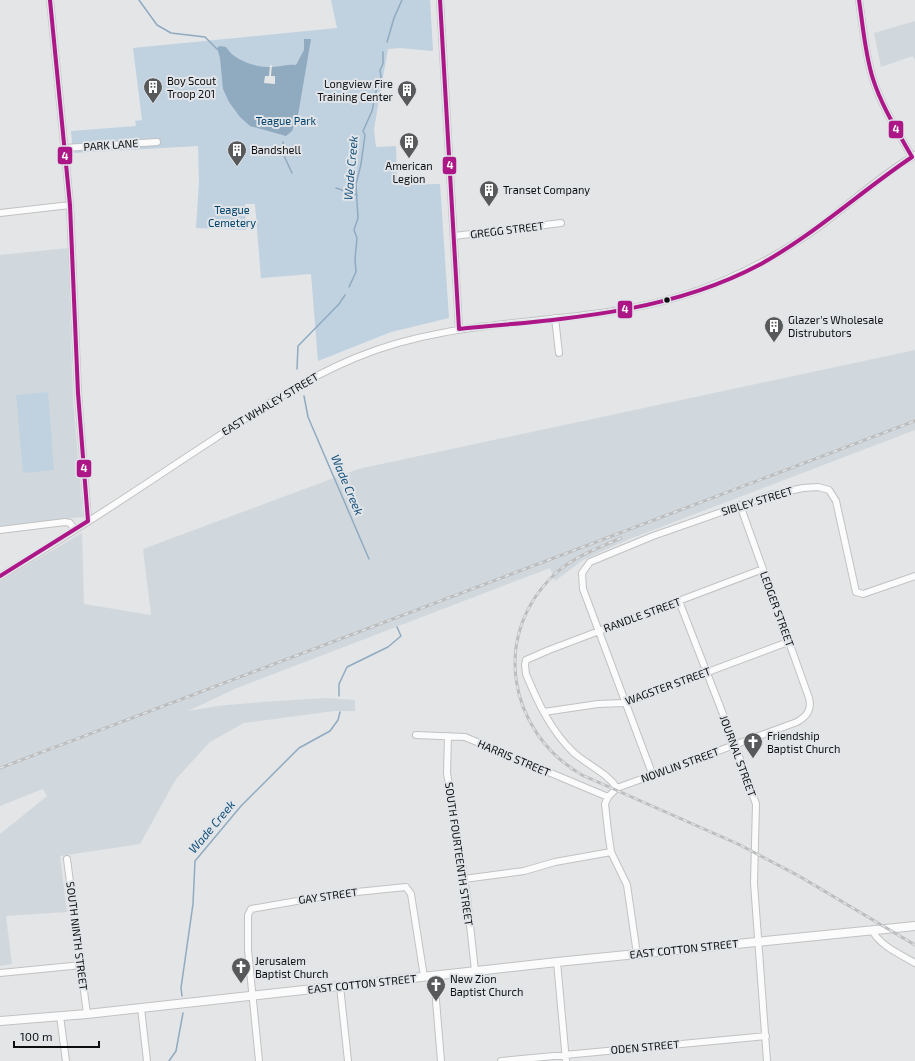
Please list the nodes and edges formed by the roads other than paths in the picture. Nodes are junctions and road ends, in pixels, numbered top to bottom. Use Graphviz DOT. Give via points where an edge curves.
graph roads {
  1 [pos="50,0"];
  2 [pos="440,0"];
  3 [pos="859,0"];
  4 [pos="157,142"];
  5 [pos="66,148"];
  6 [pos="913,156"];
  7 [pos="70,205"];
  8 [pos="0,214"];
  9 [pos="561,223"];
  10 [pos="454,236"];
  11 [pos="555,318"];
  12 [pos="459,329"];
  13 [pos="559,353"];
  14 [pos="740,505"];
  15 [pos="88,521"];
  16 [pos="0,530"];
  17 [pos="76,530"];
  18 [pos="763,569"];
  19 [pos="0,576"];
  20 [pos="915,576"];
  21 [pos="679,601"];
  22 [pos="599,631"];
  23 [pos="788,642"];
  24 [pos="707,673"];
  25 [pos="626,703"];
  26 [pos="544,712"];
  27 [pos="809,712"];
  28 [pos="416,735"];
  29 [pos="448,736"];
  30 [pos="735,744"];
  31 [pos="653,776"];
  32 [pos="617,788"];
  33 [pos="608,797"];
  34 [pos="611,852"];
  35 [pos="67,859"];
  36 [pos="464,879"];
  37 [pos="915,926"];
  38 [pos="872,930"];
  39 [pos="759,942"];
  40 [pos="637,954"];
  41 [pos="557,962"];
  42 [pos="915,963"];
  43 [pos="82,965"];
  44 [pos="475,971"];
  45 [pos="0,973"];
  46 [pos="434,976"];
  47 [pos="424,977"];
  48 [pos="340,986"];
  49 [pos="254,996"];
  50 [pos="141,1008"];
  51 [pos="87,1014"];
  52 [pos="60,1016"];
  53 [pos="0,1021"];
  54 [pos="766,1036"];
  55 [pos="565,1058"];
  56 [pos="66,1061"];
  57 [pos="147,1061"];
  58 [pos="259,1061"];
  59 [pos="348,1061"];
  60 [pos="440,1061"];
  61 [pos="501,1061"];
  62 [pos="767,1061"];
  1 -- 5 [label="street"];
  2 -- 10 [label="street"];
  3 -- 6 [label="street" via="873,79 883,104"];
  4 -- 5 [label="street, PARK LANE"];
  5 -- 7 [label="street"];
  6 -- 11 [label="street, EAST WHALEY STREET" via="806,236 738,275 704,289 658,302"];
  7 -- 8 [label="street"];
  7 -- 15 [label="street" via="78,397"];
  9 -- 10 [label="street, GREGG STREET"];
  10 -- 12 [label="street"];
  11 -- 12 [label="street, EAST WHALEY STREET"];
  11 -- 13 [label="street"];
  12 -- 15 [label="street, EAST WHALEY STREET" via="384,347 313,377"];
  14 -- 18 [label="street, LEDGER STREET"];
  14 -- 20 [label="street, SIBLEY STREET" via="802,488 827,489 838,505 855,590 858,594"];
  14 -- 22 [label="street, SIBLEY STREET" via="590,562 583,570 583,590"];
  15 -- 17 [label="street, EAST WHALEY STREET"];
  16 -- 17 [label="street" via="65,522 70,523"];
  17 -- 19 [label="street, EAST WHALEY STREET"];
  18 -- 21 [label="street, RANDLE STREET"];
  18 -- 23 [label="street, LEDGER STREET"];
  21 -- 22 [label="street, RANDLE STREET"];
  21 -- 24 [label="street, JOURNAL STREET"];
  22 -- 25 [label="street"];
  22 -- 26 [label="street, RANDLE STREET" via="526,660 526,674"];
  23 -- 24 [label="street, WAGSTER STREET"];
  23 -- 27 [label="street, LEDGER STREET" via="809,698"];
  24 -- 25 [label="street, WAGSTER STREET"];
  24 -- 30 [label="street, JOURNAL STREET"];
  25 -- 26 [label="street, WAGSTER STREET" via="605,703"];
  25 -- 31 [label="street"];
  26 -- 32 [label="street" via="570,748"];
  27 -- 30 [label="street, NOWLIN STREET" via="796,722"];
  28 -- 29 [label="street, HARRIS STREET"];
  29 -- 33 [label="street, HARRIS STREET" via="465,737"];
  29 -- 36 [label="street, SOUTH FOURTEENTH STREET" via="447,773"];
  30 -- 31 [label="street, NOWLIN STREET"];
  30 -- 39 [label="street, JOURNAL STREET" via="756,804 754,879"];
  31 -- 32 [label="street, NOWLIN STREET"];
  32 -- 33 [label="street"];
  33 -- 34 [label="street" via="605,807"];
  34 -- 36 [label="street" via="555,862 524,871"];
  34 -- 40 [label="street" via="628,885"];
  35 -- 43 [label="street, SOUTH NINTH STREET"];
  36 -- 44 [label="street, SOUTH FOURTEENTH STREET"];
  37 -- 38 [label="main road, EAST COTTON STREET"];
  38 -- 39 [label="main road, EAST COTTON STREET"];
  38 -- 42 [label="street" via="882,943"];
  39 -- 40 [label="main road, EAST COTTON STREET"];
  39 -- 54 [label="street, JOURNAL STREET"];
  40 -- 41 [label="main road, EAST COTTON STREET"];
  41 -- 44 [label="main road, EAST COTTON STREET"];
  41 -- 55 [label="street"];
  43 -- 45 [label="street"];
  43 -- 51 [label="street, SOUTH NINTH STREET"];
  44 -- 46 [label="main road, EAST COTTON STREET"];
  46 -- 47 [label="main road, EAST COTTON STREET"];
  46 -- 60 [label="street"];
  47 -- 48 [label="main road, EAST COTTON STREET"];
  47 -- 49 [label="street, GAY STREET" via="408,888 337,894 249,911 248,950"];
  48 -- 49 [label="main road, EAST COTTON STREET"];
  48 -- 59 [label="street"];
  49 -- 50 [label="main road, EAST COTTON STREET"];
  49 -- 58 [label="street"];
  50 -- 51 [label="main road, EAST COTTON STREET"];
  50 -- 57 [label="street"];
  51 -- 52 [label="main road, EAST COTTON STREET"];
  52 -- 53 [label="main road, EAST COTTON STREET"];
  52 -- 56 [label="street"];
  54 -- 55 [label="street, ODEN STREET"];
  54 -- 62 [label="street, JOURNAL STREET"];
  55 -- 61 [label="street, ODEN STREET"];
}
